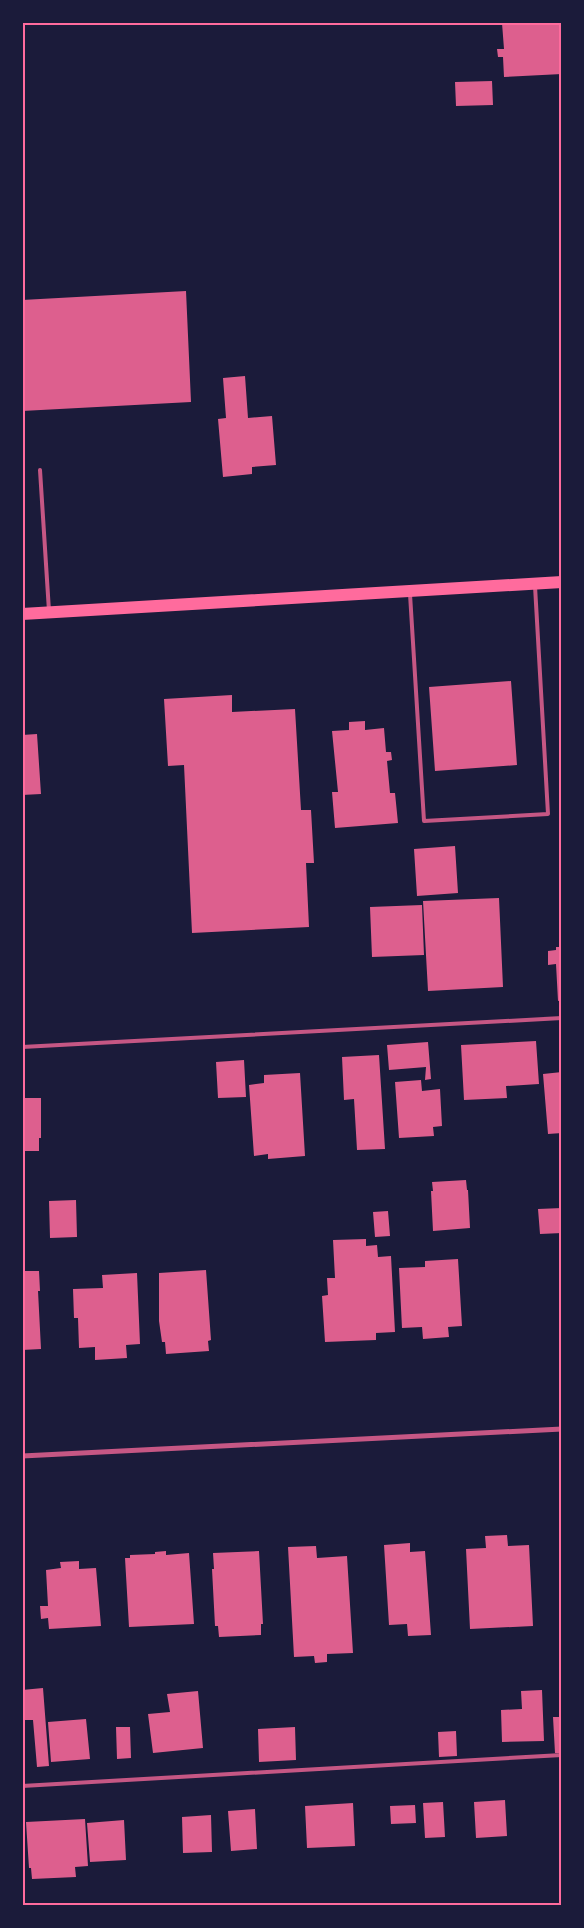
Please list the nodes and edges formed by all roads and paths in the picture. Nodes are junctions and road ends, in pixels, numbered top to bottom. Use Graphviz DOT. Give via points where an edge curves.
graph roads {
  1 [pos="40,470"];
  2 [pos="562,582"];
  3 [pos="535,584"];
  4 [pos="410,591"];
  5 [pos="49,613"];
  6 [pos="22,614"];
  7 [pos="562,1018"];
  8 [pos="22,1047"];
  9 [pos="562,1429"];
  10 [pos="22,1456"];
  11 [pos="562,1755"];
  12 [pos="22,1786"];
  1 -- 5 [label="lane"];
  2 -- 3 [label="main road"];
  3 -- 4 [label="main road"];
  3 -- 4 [label="lane" via="548,814 424,821"];
  4 -- 5 [label="main road"];
  5 -- 6 [label="main road"];
  7 -- 8 [label="lane"];
  9 -- 10 [label="street"];
  11 -- 12 [label="lane"];
}
